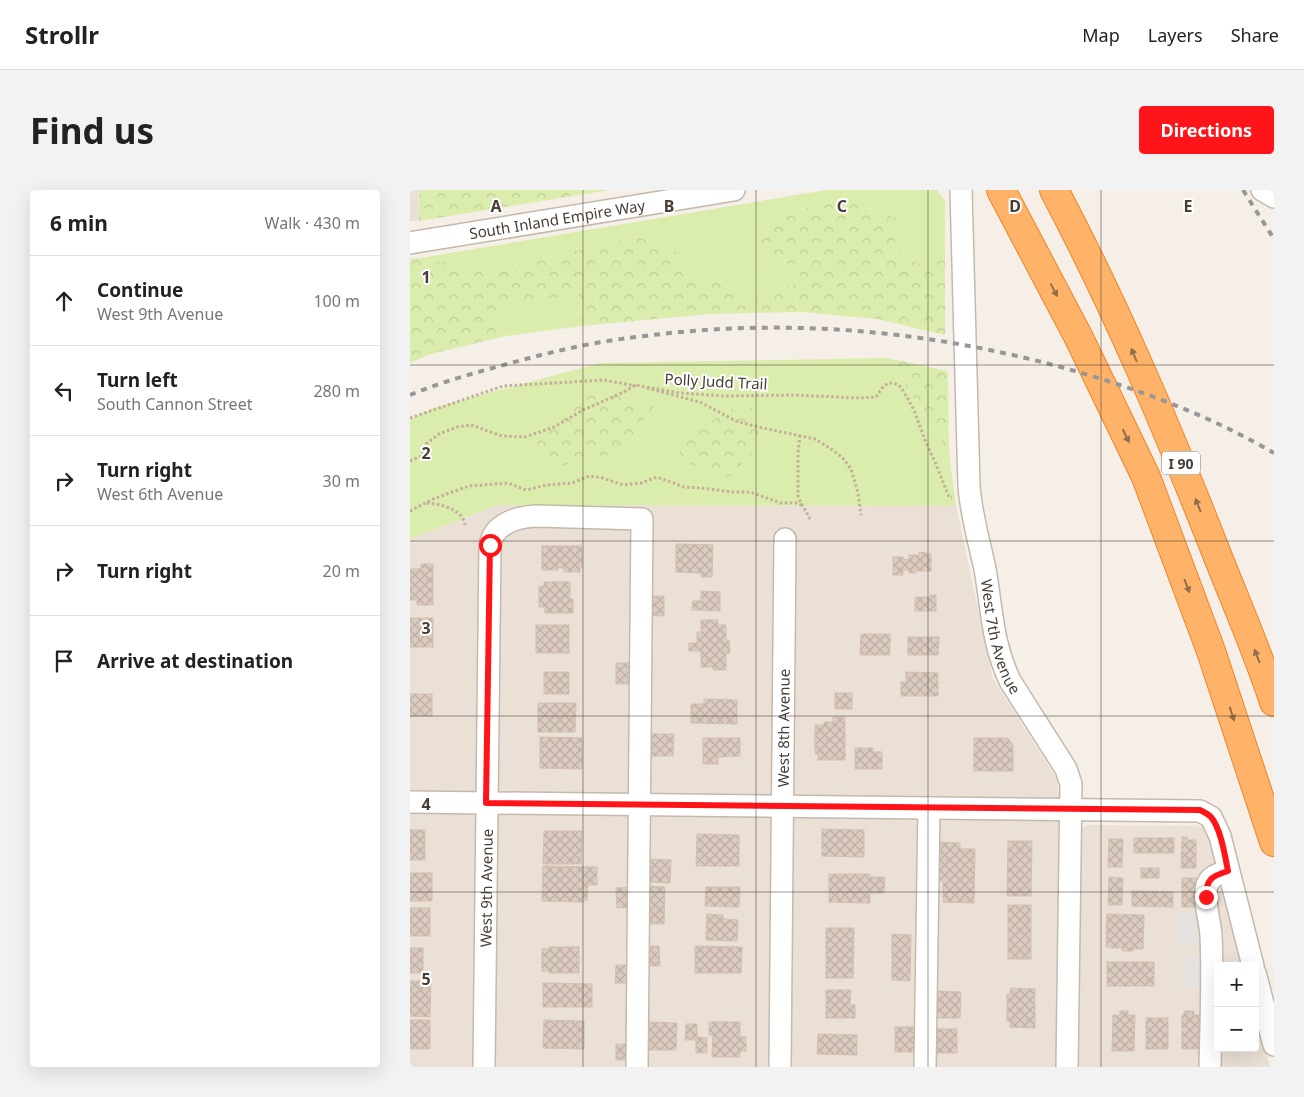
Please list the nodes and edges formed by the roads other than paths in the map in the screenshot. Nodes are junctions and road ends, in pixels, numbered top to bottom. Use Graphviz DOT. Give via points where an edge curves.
graph roads {
  1 [pos="734,190"];
  2 [pos="961,190"];
  3 [pos="1001,190"];
  4 [pos="1054,190"];
  5 [pos="1262,190"];
  6 [pos="1274,198"];
  7 [pos="410,241"];
  8 [pos="785,539"];
  9 [pos="1274,702"];
  10 [pos="410,802"];
  11 [pos="486,803"];
  12 [pos="640,804"];
  13 [pos="783,806"];
  14 [pos="929,808"];
  15 [pos="1071,808"];
  16 [pos="1274,842"];
  17 [pos="1228,871"];
  18 [pos="1252,962"];
  19 [pos="1259,988"];
  20 [pos="1274,1045"];
  21 [pos="484,1067"];
  22 [pos="636,1067"];
  23 [pos="780,1067"];
  24 [pos="925,1067"];
  25 [pos="1067,1067"];
  26 [pos="1210,1067"];
  1 -- 7 [label="street, South Inland Empire Way"];
  2 -- 15 [label="street, West 7th Avenue" via="968,475 994,635 1010,681 1068,774"];
  3 -- 16 [label="highway, I 90, one-way" via="1079,338 1146,477 1211,651"];
  9 -- 4 [label="highway, I 90, one-way" via="1182,465 1121,325"];
  5 -- 6 [label="street"];
  8 -- 13 [label="street, West 8th Avenue"];
  10 -- 11 [label="street"];
  11 -- 12 [label="street"];
  11 -- 12 [label="street, West 9th Avenue" via="491,540 506,524 530,516 642,519"];
  11 -- 21 [label="street, West 9th Avenue"];
  12 -- 13 [label="street"];
  12 -- 22 [label="street"];
  13 -- 14 [label="street"];
  13 -- 23 [label="street, West 8th Avenue"];
  14 -- 15 [label="street"];
  14 -- 24 [label="street"];
  15 -- 17 [label="street" via="1196,810 1207,814 1217,830"];
  15 -- 25 [label="street, West 7th Avenue"];
  17 -- 18 [label="street"];
  17 -- 26 [label="street" via="1213,876 1206,888 1211,944"];
  19 -- 20 [label="street"];
}
